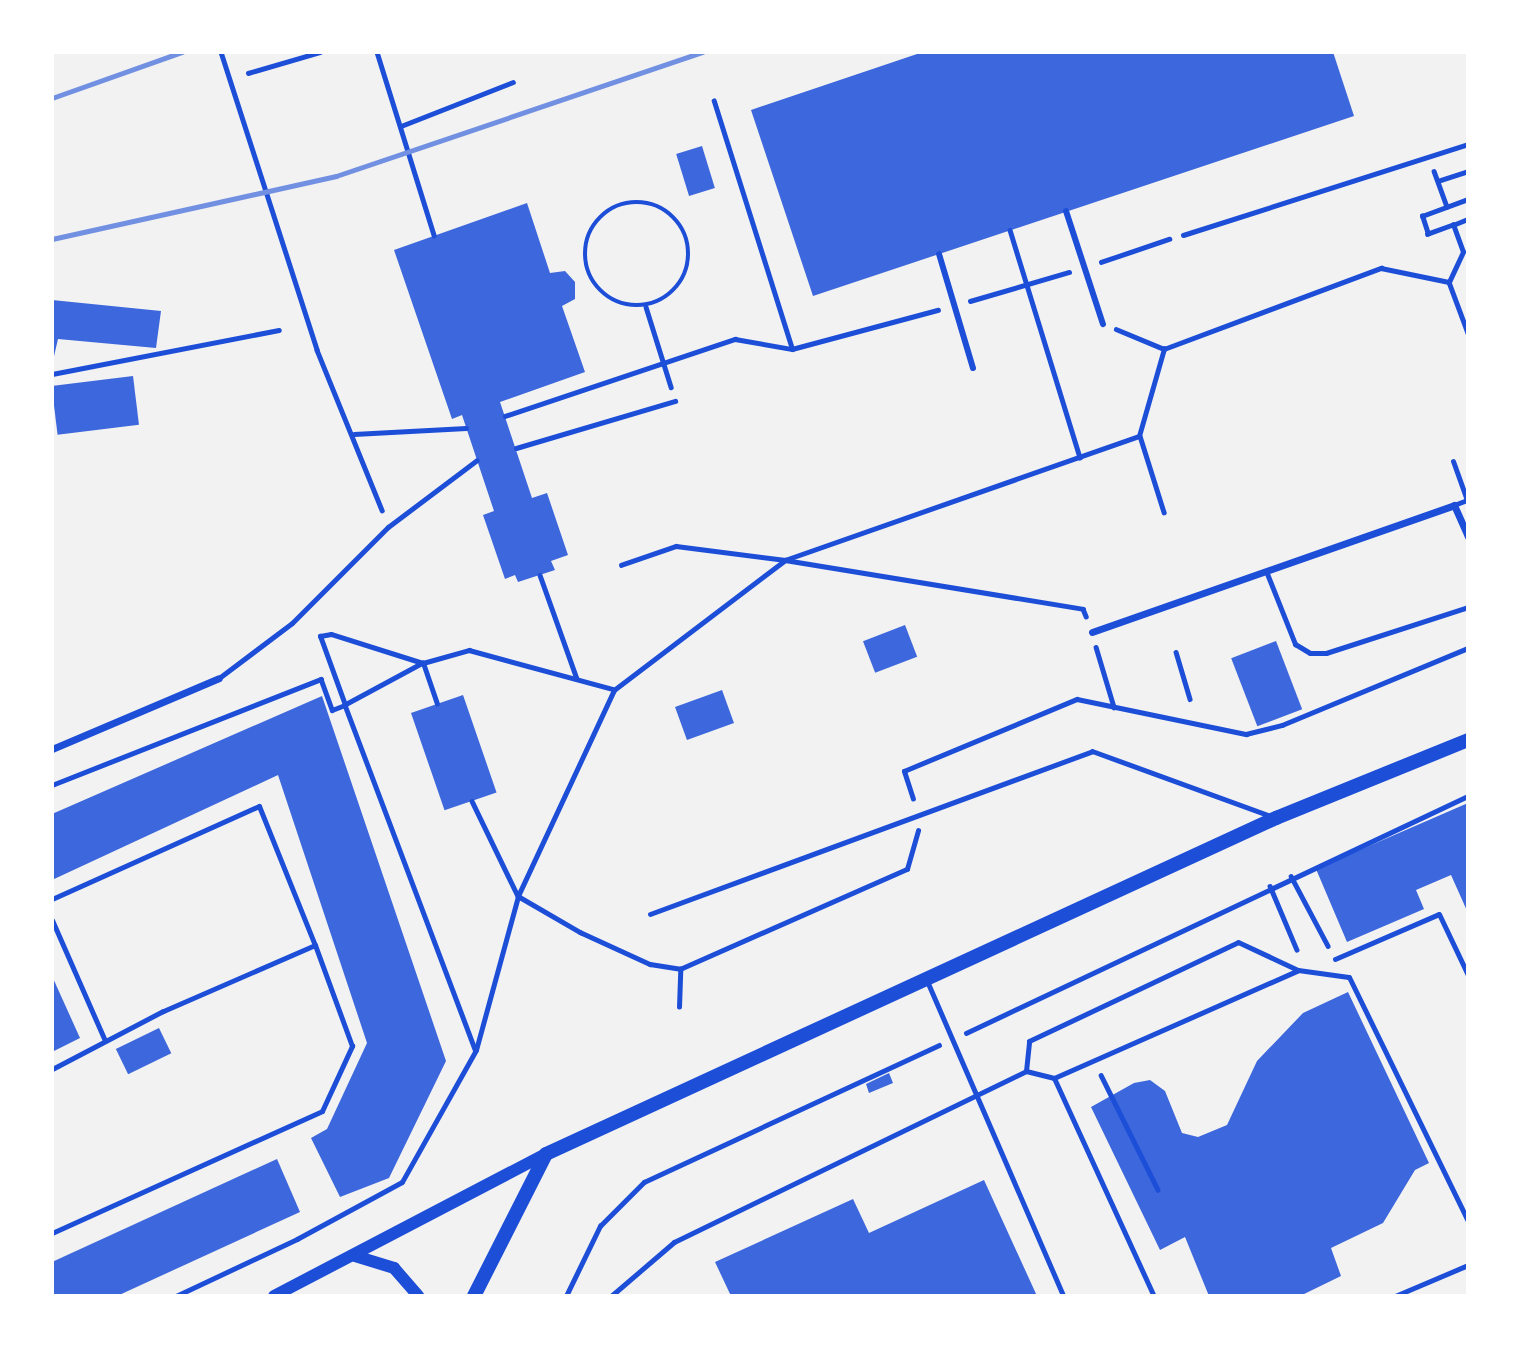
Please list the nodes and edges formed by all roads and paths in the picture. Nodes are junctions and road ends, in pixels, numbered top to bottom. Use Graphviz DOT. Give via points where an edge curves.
graph roads {
  1 [pos="220,52"];
  2 [pos="320,52"];
  3 [pos="377,52"];
  4 [pos="248,73"];
  5 [pos="513,82"];
  6 [pos="714,102"];
  7 [pos="401,126"];
  8 [pos="1468,144"];
  9 [pos="1429,159"];
  10 [pos="1468,171"];
  11 [pos="1438,181"];
  12 [pos="1468,199"];
  13 [pos="1447,207"];
  14 [pos="1066,211"];
  15 [pos="1468,219"];
  16 [pos="1453,225"];
  17 [pos="1010,230"];
  18 [pos="1183,234"];
  19 [pos="434,235"];
  20 [pos="939,254"];
  21 [pos="1092,264"];
  22 [pos="1079,269"];
  23 [pos="1449,282"];
  24 [pos="1027,286"];
  25 [pos="962,303"];
  26 [pos="646,307"];
  27 [pos="949,307"];
  28 [pos="1103,324"];
  29 [pos="279,330"];
  30 [pos="1468,333"];
  31 [pos="792,349"];
  32 [pos="1164,349"];
  33 [pos="663,362"];
  34 [pos="973,368"];
  35 [pos="52,374"];
  36 [pos="675,401"];
  37 [pos="505,416"];
  38 [pos="466,428"];
  39 [pos="354,434"];
  40 [pos="1139,436"];
  41 [pos="516,448"];
  42 [pos="1080,457"];
  43 [pos="477,460"];
  44 [pos="1453,461"];
  45 [pos="1454,505"];
  46 [pos="1164,512"];
  47 [pos="388,527"];
  48 [pos="1468,537"];
  49 [pos="785,560"];
  50 [pos="621,565"];
  51 [pos="1266,570"];
  52 [pos="540,575"];
  53 [pos="1468,607"];
  54 [pos="1083,609"];
  55 [pos="1092,632"];
  56 [pos="1468,648"];
  57 [pos="1176,652"];
  58 [pos="1099,655"];
  59 [pos="423,663"];
  60 [pos="219,678"];
  61 [pos="578,680"];
  62 [pos="614,690"];
  63 [pos="1190,699"];
  64 [pos="437,704"];
  65 [pos="345,705"];
  66 [pos="1114,707"];
  67 [pos="1468,740"];
  68 [pos="52,749"];
  69 [pos="52,785"];
  70 [pos="912,792"];
  71 [pos="1468,796"];
  72 [pos="472,801"];
  73 [pos="1276,818"];
  74 [pos="918,835"];
  75 [pos="1291,876"];
  76 [pos="1270,886"];
  77 [pos="518,896"];
  78 [pos="52,899"];
  79 [pos="650,914"];
  80 [pos="52,920"];
  81 [pos="315,944"];
  82 [pos="1299,954"];
  83 [pos="1335,959"];
  84 [pos="680,969"];
  85 [pos="1298,970"];
  86 [pos="1468,975"];
  87 [pos="926,978"];
  88 [pos="679,1007"];
  89 [pos="953,1039"];
  90 [pos="105,1041"];
  91 [pos="476,1050"];
  92 [pos="52,1069"];
  93 [pos="1026,1072"];
  94 [pos="1054,1078"];
  95 [pos="978,1096"];
  96 [pos="1111,1096"];
  97 [pos="546,1154"];
  98 [pos="1158,1190"];
  99 [pos="1468,1221"];
  100 [pos="52,1233"];
  101 [pos="355,1256"];
  102 [pos="1468,1265"];
  103 [pos="176,1296"];
  104 [pos="274,1296"];
  105 [pos="418,1296"];
  106 [pos="474,1296"];
  107 [pos="566,1296"];
  108 [pos="611,1296"];
  109 [pos="1063,1296"];
  110 [pos="1154,1296"];
  111 [pos="1395,1296"];
  1 -- 39 [label="path" via="317,350"];
  2 -- 4 [label="path"];
  3 -- 7 [label="path"];
  5 -- 7 [label="path"];
  6 -- 31 [label="path"];
  7 -- 19 [label="path"];
  8 -- 18 [label="lane"];
  9 -- 11 [label="path"];
  10 -- 11 [label="path"];
  11 -- 13 [label="path"];
  12 -- 13 [label="path"];
  13 -- 16 [label="path" via="1422,216 1428,234"];
  14 -- 28 [label="street"];
  15 -- 16 [label="path"];
  16 -- 23 [label="path" via="1463,252"];
  17 -- 24 [label="path"];
  18 -- 21 [label="path"];
  20 -- 34 [label="street"];
  22 -- 24 [label="path"];
  23 -- 30 [label="path"];
  23 -- 32 [label="path" via="1381,268"];
  24 -- 25 [label="path"];
  24 -- 42 [label="path"];
  26 -- 26 [label="path" via="622,305 604,296 585,265 594,223 616,206 639,201 669,212 689,243 690,261 677,289"];
  26 -- 33 [label="path"];
  27 -- 31 [label="path"];
  28 -- 32 [label="path"];
  29 -- 35 [label="lane"];
  31 -- 33 [label="path" via="735,339"];
  32 -- 40 [label="path"];
  33 -- 36 [label="path"];
  33 -- 37 [label="path"];
  36 -- 41 [label="lane"];
  38 -- 39 [label="path"];
  39 -- 47 [label="path"];
  40 -- 42 [label="path"];
  40 -- 46 [label="path"];
  42 -- 49 [label="path"];
  43 -- 47 [label="lane"];
  44 -- 45 [label="lane" via="1467,500"];
  45 -- 48 [label="street"];
  45 -- 51 [label="street"];
  47 -- 60 [label="lane" via="292,624"];
  49 -- 50 [label="path" via="676,546"];
  49 -- 54 [label="path"];
  49 -- 62 [label="path"];
  51 -- 53 [label="lane" via="1295,644 1310,653 1326,653"];
  51 -- 55 [label="street"];
  52 -- 61 [label="path"];
  56 -- 66 [label="path" via="1282,725 1246,734"];
  57 -- 63 [label="path"];
  58 -- 66 [label="path"];
  59 -- 61 [label="path" via="468,650"];
  59 -- 64 [label="path"];
  59 -- 65 [label="path"];
  59 -- 65 [label="path" via="331,634 320,636"];
  60 -- 68 [label="street"];
  61 -- 62 [label="path"];
  62 -- 77 [label="path"];
  65 -- 69 [label="path" via="332,710 321,679"];
  65 -- 91 [label="path"];
  66 -- 70 [label="path" via="1077,699 904,771"];
  67 -- 73 [label="main road"];
  71 -- 75 [label="path"];
  72 -- 77 [label="path"];
  73 -- 79 [label="lane" via="1092,751"];
  73 -- 87 [label="main road"];
  74 -- 84 [label="path" via="907,869"];
  75 -- 76 [label="path"];
  75 -- 83 [label="path"];
  76 -- 82 [label="path"];
  76 -- 89 [label="path"];
  77 -- 84 [label="path" via="580,932 650,964"];
  77 -- 91 [label="path"];
  78 -- 81 [label="lane" via="259,806"];
  80 -- 90 [label="lane"];
  81 -- 90 [label="lane"];
  81 -- 100 [label="lane" via="352,1046 321,1111"];
  83 -- 86 [label="lane" via="1439,915"];
  84 -- 88 [label="path"];
  85 -- 93 [label="lane" via="1238,942 1030,1041"];
  85 -- 94 [label="lane"];
  85 -- 99 [label="lane" via="1349,977"];
  87 -- 89 [label="lane"];
  87 -- 97 [label="main road"];
  89 -- 95 [label="lane"];
  89 -- 107 [label="path" via="644,1182 600,1226"];
  90 -- 92 [label="lane"];
  91 -- 103 [label="path" via="402,1182 297,1239"];
  93 -- 94 [label="lane"];
  93 -- 95 [label="lane"];
  94 -- 110 [label="lane"];
  95 -- 108 [label="lane" via="674,1242"];
  95 -- 109 [label="lane"];
  96 -- 98 [label="path"];
  97 -- 101 [label="street"];
  97 -- 106 [label="main road"];
  101 -- 104 [label="street"];
  101 -- 105 [label="street" via="394,1268"];
  102 -- 111 [label="lane"];
}
